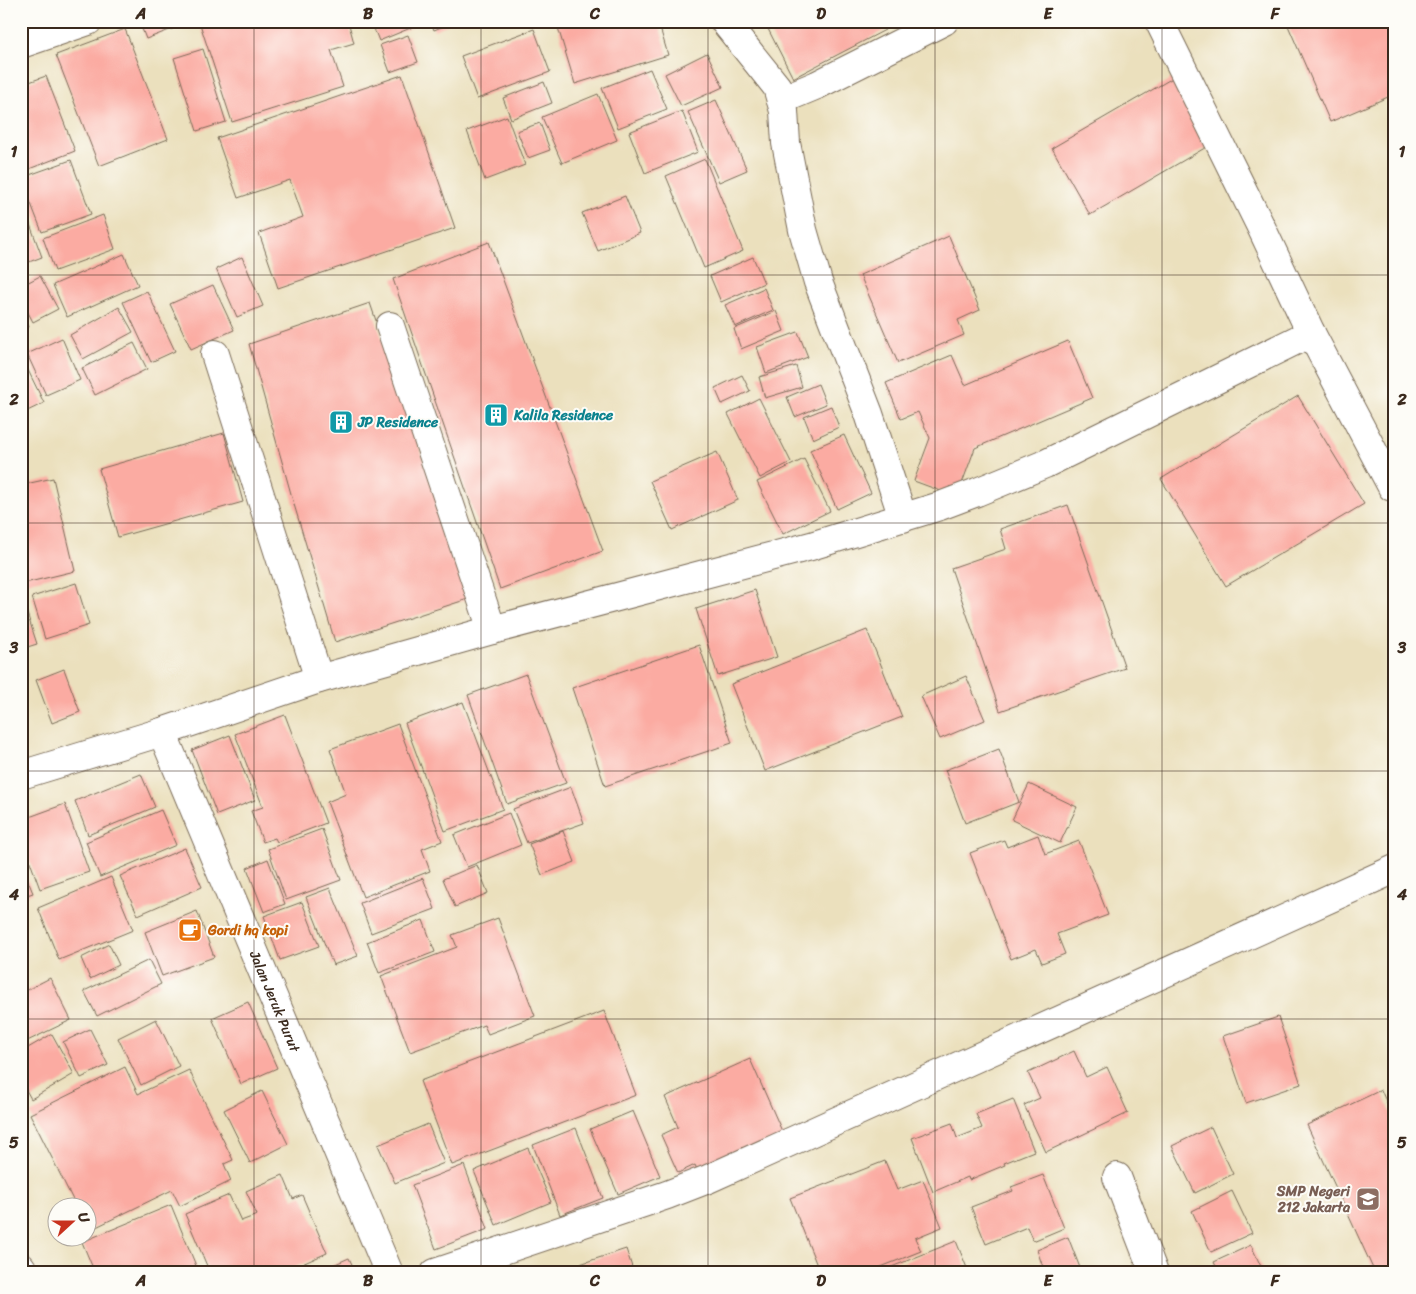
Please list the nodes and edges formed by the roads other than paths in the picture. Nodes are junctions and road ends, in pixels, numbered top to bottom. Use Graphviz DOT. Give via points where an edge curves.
graph roads {
  1 [pos="88,21"];
  2 [pos="724,21"];
  3 [pos="944,21"];
  4 [pos="1159,21"];
  5 [pos="21,44"];
  6 [pos="781,100"];
  7 [pos="390,326"];
  8 [pos="1310,333"];
  9 [pos="215,354"];
  10 [pos="1392,487"];
  11 [pos="903,518"];
  12 [pos="492,630"];
  13 [pos="319,678"];
  14 [pos="162,732"];
  15 [pos="21,775"];
  16 [pos="1395,869"];
  17 [pos="1117,1177"];
  18 [pos="21,1267"];
  19 [pos="25,1273"];
  20 [pos="389,1273"];
  21 [pos="435,1273"];
  22 [pos="1154,1273"];
  1 -- 5 [label="street"];
  2 -- 6 [label="street" via="777,87"];
  3 -- 6 [label="street" via="818,85"];
  4 -- 8 [label="street" via="1262,228"];
  6 -- 11 [label="street" via="801,220 818,282"];
  7 -- 12 [label="street"];
  8 -- 10 [label="street"];
  8 -- 11 [label="street" via="1045,464"];
  9 -- 13 [label="street"];
  11 -- 12 [label="street" via="811,546"];
  12 -- 13 [label="street"];
  13 -- 14 [label="street"];
  14 -- 15 [label="street"];
  14 -- 20 [label="street, Jalan Jeruk Purut"];
  16 -- 21 [label="street" via="701,1182"];
  17 -- 22 [label="street"];
  18 -- 19 [label="street"];
}
